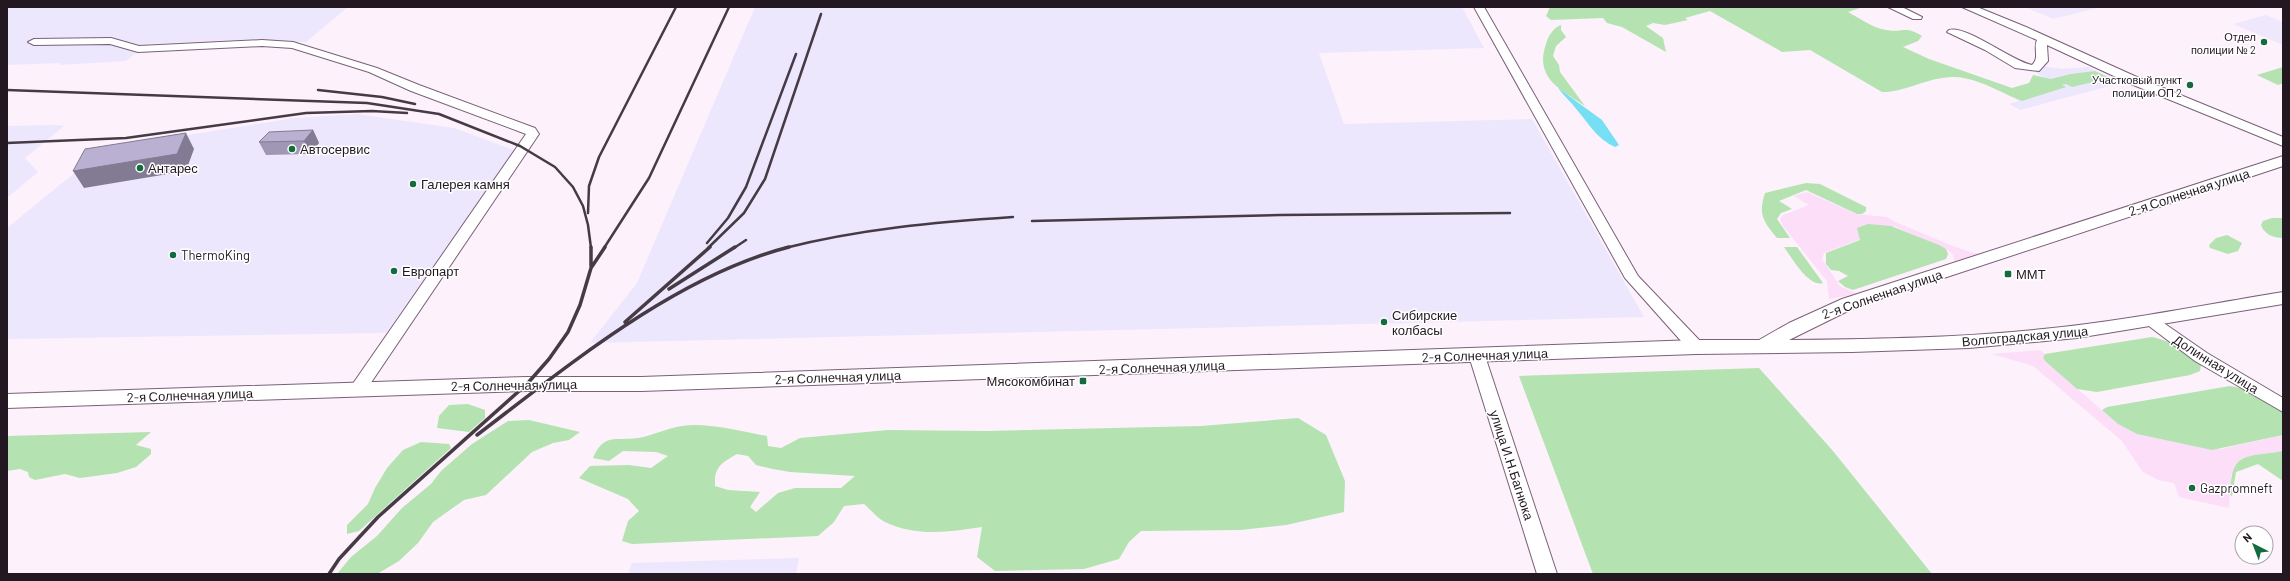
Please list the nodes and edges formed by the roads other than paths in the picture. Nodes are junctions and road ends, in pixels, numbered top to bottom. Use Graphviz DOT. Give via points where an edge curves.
graph roads {
  1 [pos="1479,7"];
  2 [pos="1893,7"];
  3 [pos="1967,7"];
  4 [pos="1917,17"];
  5 [pos="1953,32"];
  6 [pos="2043,39"];
  7 [pos="34,42"];
  8 [pos="2283,142"];
  9 [pos="2283,161"];
  10 [pos="2283,298"];
  11 [pos="2150,320"];
  12 [pos="1764,346"];
  13 [pos="1696,347"];
  14 [pos="1477,356"];
  15 [pos="358,389"];
  16 [pos="7,401"];
  17 [pos="2283,406"];
  18 [pos="1547,574"];
  1 -- 13 [label="street" via="1632,278"];
  2 -- 4 [label="street"];
  3 -- 6 [label="street"];
  5 -- 6 [label="street" via="1989,48 2019,66 2035,69 2042,63 2040,45"];
  6 -- 8 [label="street" via="2135,81"];
  7 -- 15 [label="street" via="111,41 138,49 262,43 293,45 373,70 531,131 533,134"];
  9 -- 12 [label="main road, 2-я Солнечная улица" via="1849,303 1796,327"];
  10 -- 11 [label="main road, Волгоградская улица"];
  11 -- 12 [label="main road, Волгоградская улица" via="2070,333 2008,339 1850,347"];
  11 -- 17 [label="street, Долинная улица" via="2201,357"];
  12 -- 13 [label="main road, 2-я Солнечная улица"];
  13 -- 14 [label="main road, 2-я Солнечная улица"];
  14 -- 15 [label="main road, 2-я Солнечная улица" via="641,384 527,384"];
  14 -- 18 [label="street, улица И.Н.Багнюка"];
  15 -- 16 [label="main road, 2-я Солнечная улица"];
}
